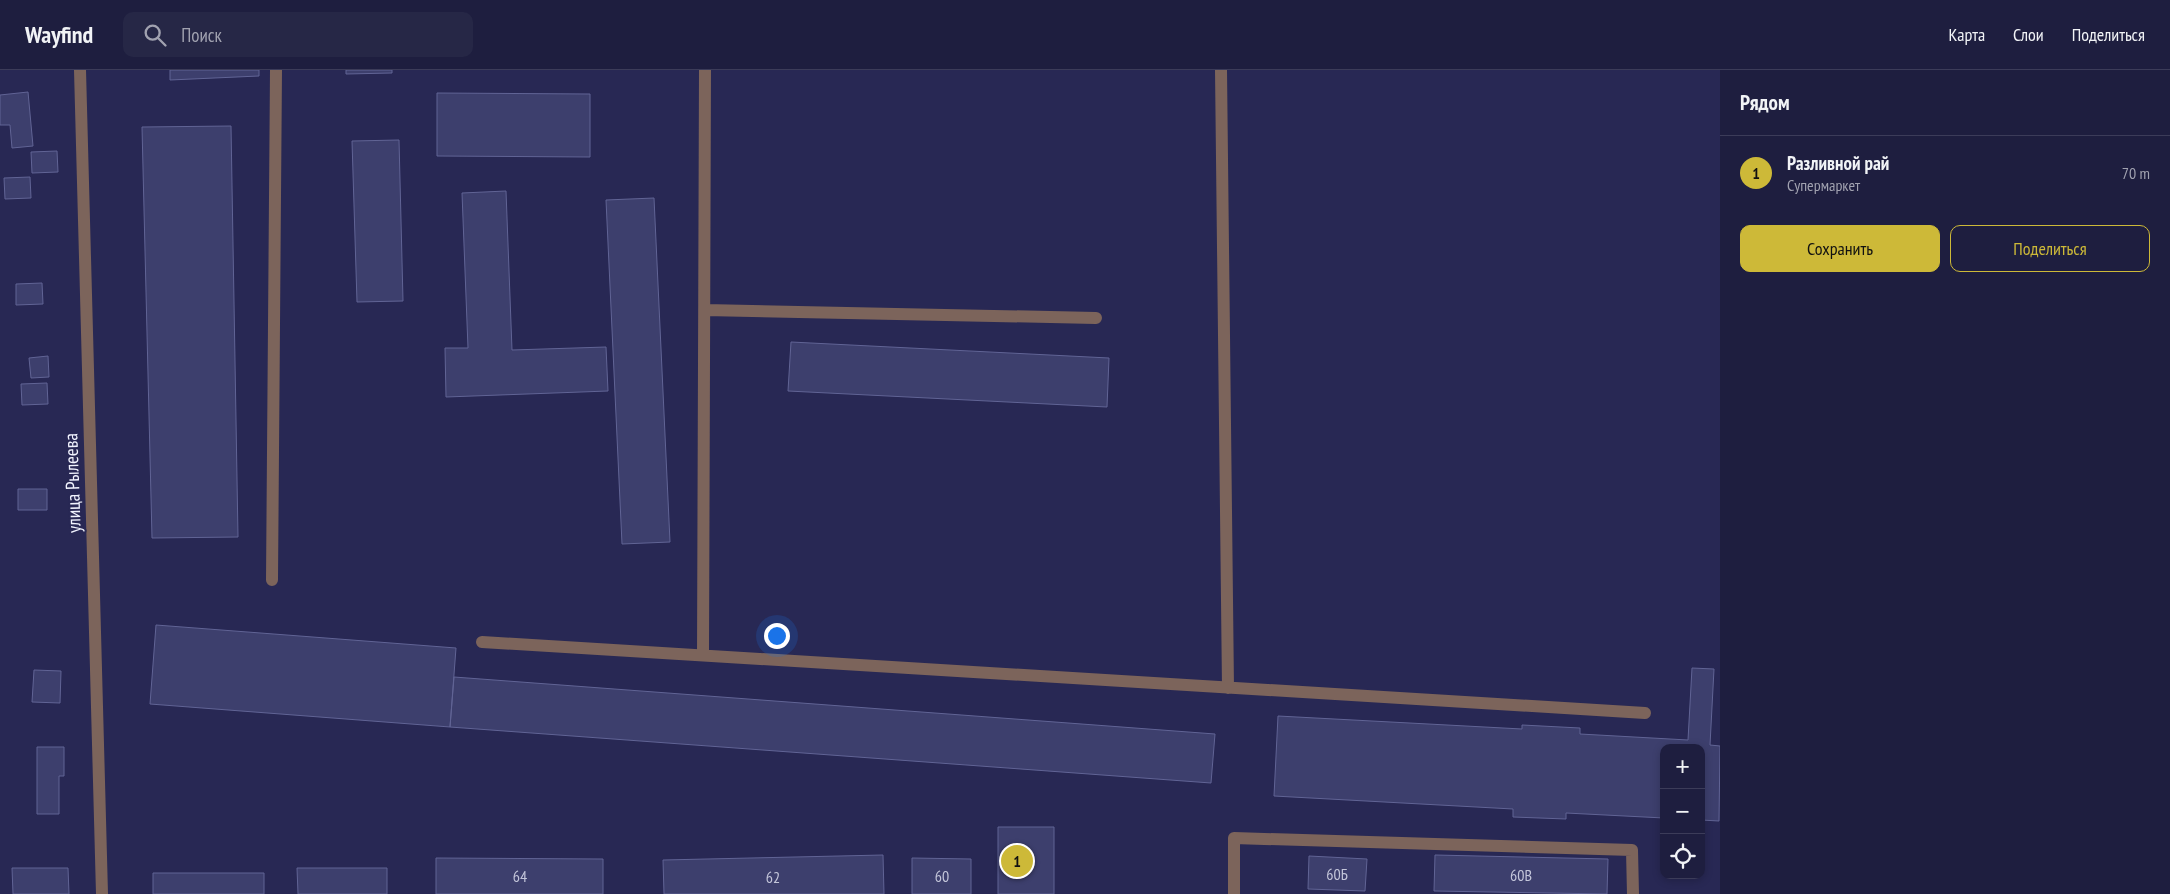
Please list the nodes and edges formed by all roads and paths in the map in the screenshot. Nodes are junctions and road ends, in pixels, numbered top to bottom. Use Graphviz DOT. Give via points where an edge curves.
graph roads {
  1 [pos="80,70"];
  2 [pos="276,70"];
  3 [pos="705,70"];
  4 [pos="1221,70"];
  5 [pos="705,310"];
  6 [pos="1096,318"];
  7 [pos="272,580"];
  8 [pos="482,642"];
  9 [pos="703,656"];
  10 [pos="1228,688"];
  11 [pos="1645,713"];
  12 [pos="102,894"];
  13 [pos="1234,894"];
  14 [pos="1632,894"];
  1 -- 12 [label="street, улица Рылеева"];
  2 -- 7 [label="street"];
  3 -- 5 [label="street"];
  4 -- 10 [label="street"];
  5 -- 6 [label="street"];
  5 -- 9 [label="street"];
  8 -- 9 [label="street"];
  9 -- 10 [label="street"];
  10 -- 11 [label="street"];
  13 -- 14 [label="street" via="1234,838 1632,850"];
}
